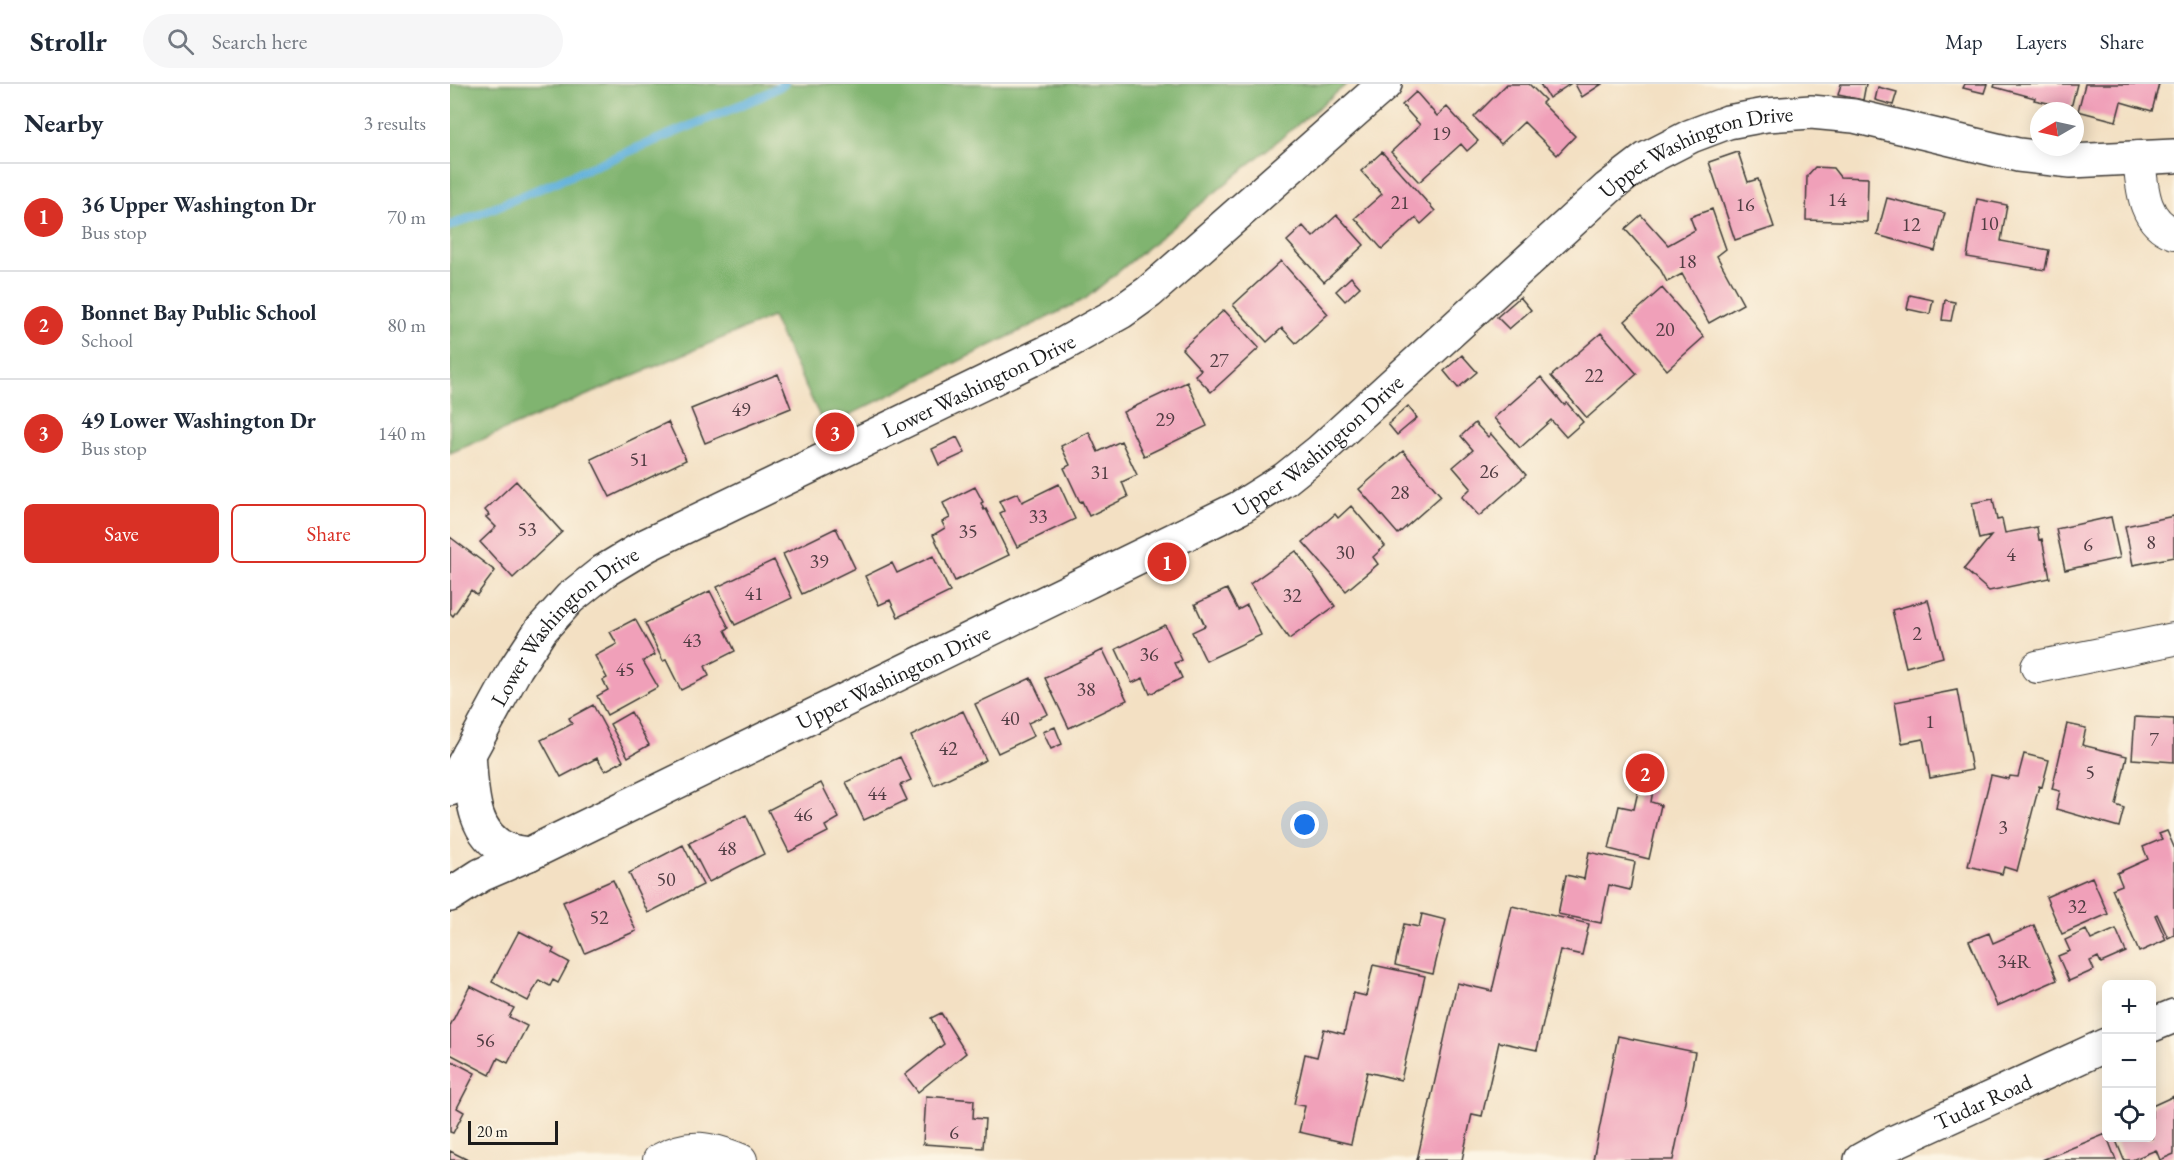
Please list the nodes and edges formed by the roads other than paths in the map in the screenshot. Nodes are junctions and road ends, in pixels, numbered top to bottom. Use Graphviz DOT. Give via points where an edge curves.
graph roads {
  1 [pos="1385,84"];
  2 [pos="2174,146"];
  3 [pos="2174,156"];
  4 [pos="2139,157"];
  5 [pos="2174,233"];
  6 [pos="2174,639"];
  7 [pos="2037,667"];
  8 [pos="469,754"];
  9 [pos="450,789"];
  10 [pos="529,854"];
  11 [pos="450,896"];
  12 [pos="2174,1016"];
  13 [pos="2156,1023"];
  14 [pos="2102,1047"];
  15 [pos="659,1160"];
  16 [pos="741,1160"];
  17 [pos="1861,1160"];
  1 -- 8 [label="street, Lower Washington Drive" via="1175,270 1121,312 1062,345 647,545 604,571 570,598 541,630"];
  2 -- 4 [label="street"];
  3 -- 4 [label="street, Upper Washington Drive"];
  4 -- 5 [label="street" via="2148,208 2155,222"];
  4 -- 10 [label="street, Upper Washington Drive" via="2071,161 2018,155 1854,116 1811,112 1728,122 1691,136 1646,159 1608,188 1320,451 1239,508"];
  6 -- 7 [label="street"];
  8 -- 9 [label="street, Lower Washington Drive"];
  8 -- 10 [label="street" via="477,817 485,834 508,851"];
  10 -- 11 [label="street, Upper Washington Drive" via="480,875"];
  12 -- 13 [label="street"];
  14 -- 17 [label="street, Tudar Road"];
  15 -- 16 [label="street" via="674,1151 694,1148 718,1151"];
}
